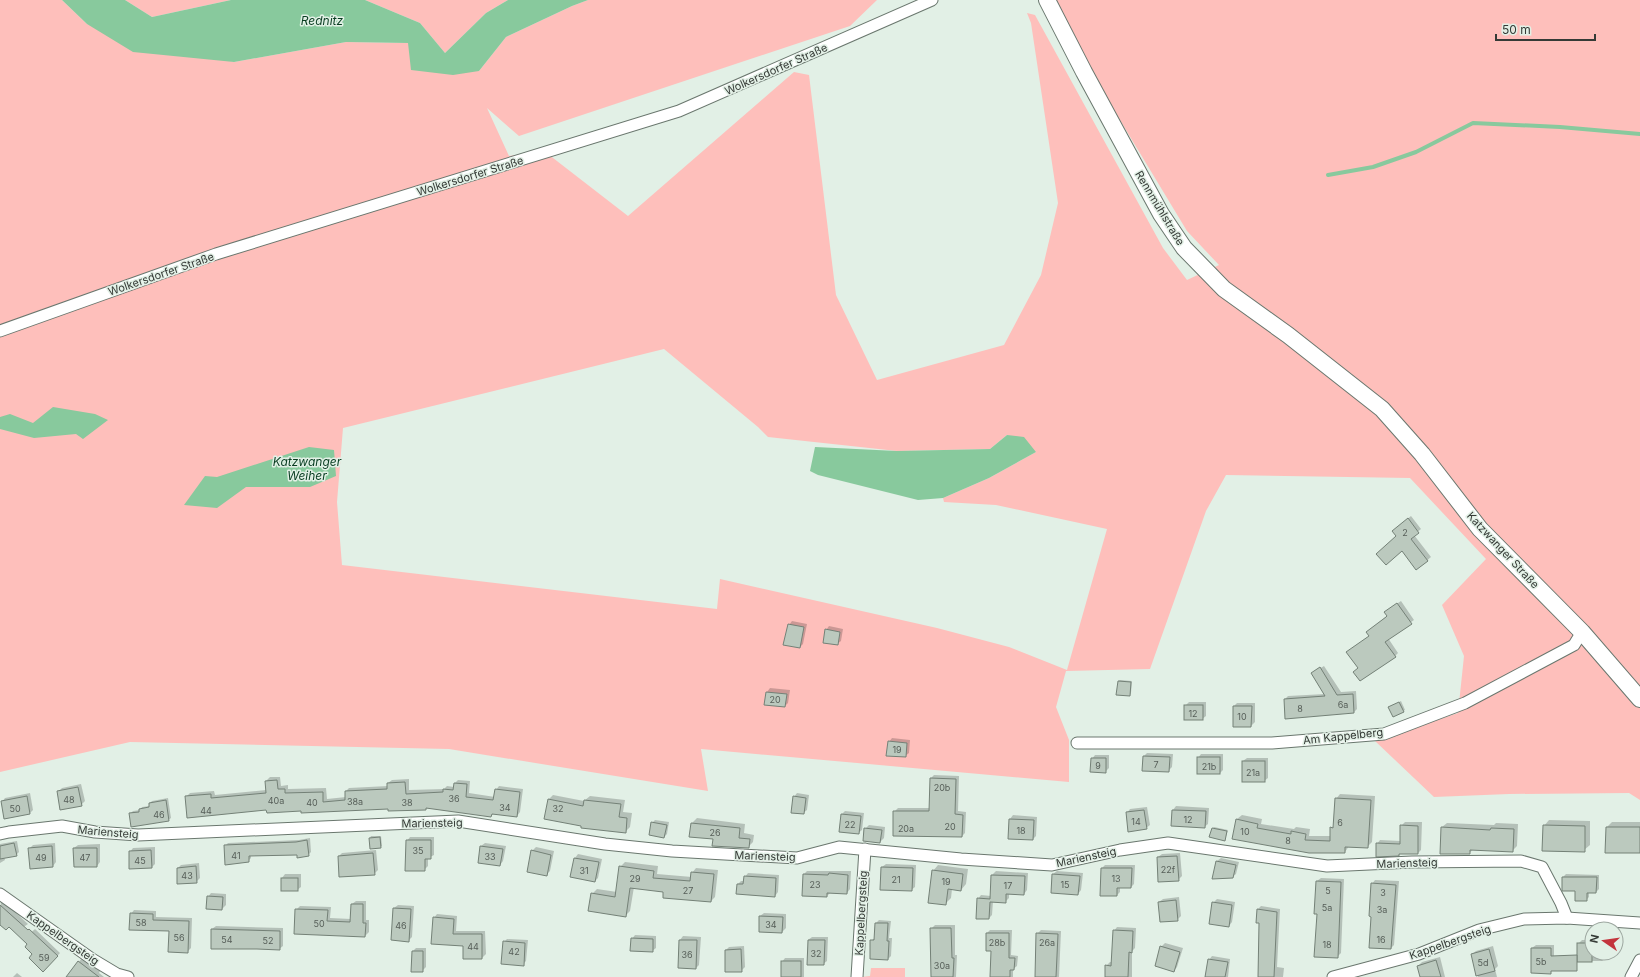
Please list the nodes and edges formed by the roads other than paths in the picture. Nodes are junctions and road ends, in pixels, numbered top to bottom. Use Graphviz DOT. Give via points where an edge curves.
graph roads {
  1 [pos="932,0"];
  2 [pos="1047,0"];
  3 [pos="0,331"];
  4 [pos="1350,383"];
  5 [pos="1582,632"];
  6 [pos="1640,699"];
  7 [pos="1077,743"];
  8 [pos="0,834"];
  9 [pos="865,849"];
  10 [pos="0,894"];
  11 [pos="1567,918"];
  12 [pos="1640,923"];
  13 [pos="1640,960"];
  14 [pos="128,977"];
  15 [pos="857,977"];
  16 [pos="1333,977"];
  17 [pos="1632,977"];
  1 -- 3 [label="street, Wolkersdorfer Straße" via="679,111 216,254"];
  2 -- 4 [label="main road, Rennmühlstraße" via="1161,214 1184,248 1224,289"];
  4 -- 5 [label="main road, Katzwanger Straße" via="1382,409 1408,437 1480,529"];
  5 -- 6 [label="main road, Katzwanger Straße"];
  5 -- 7 [label="street, Am Kappelberg" via="1574,645 1465,703 1384,734 1272,743"];
  8 -- 9 [label="street, Mariensteig" via="62,826 95,832 138,835 458,821 605,844 672,851 797,858 839,847"];
  9 -- 11 [label="street, Mariensteig" via="961,860 1052,865 1120,850 1168,843 1327,866 1522,860 1542,867"];
  9 -- 15 [label="street, Kappelbergsteig"];
  10 -- 14 [label="street, Kappelbergsteig" via="92,959 117,974"];
  11 -- 12 [label="street, Kappelbergsteig"];
  11 -- 16 [label="street, Kappelbergsteig" via="1524,919 1479,930 1419,954"];
  13 -- 17 [label="street"];
}
